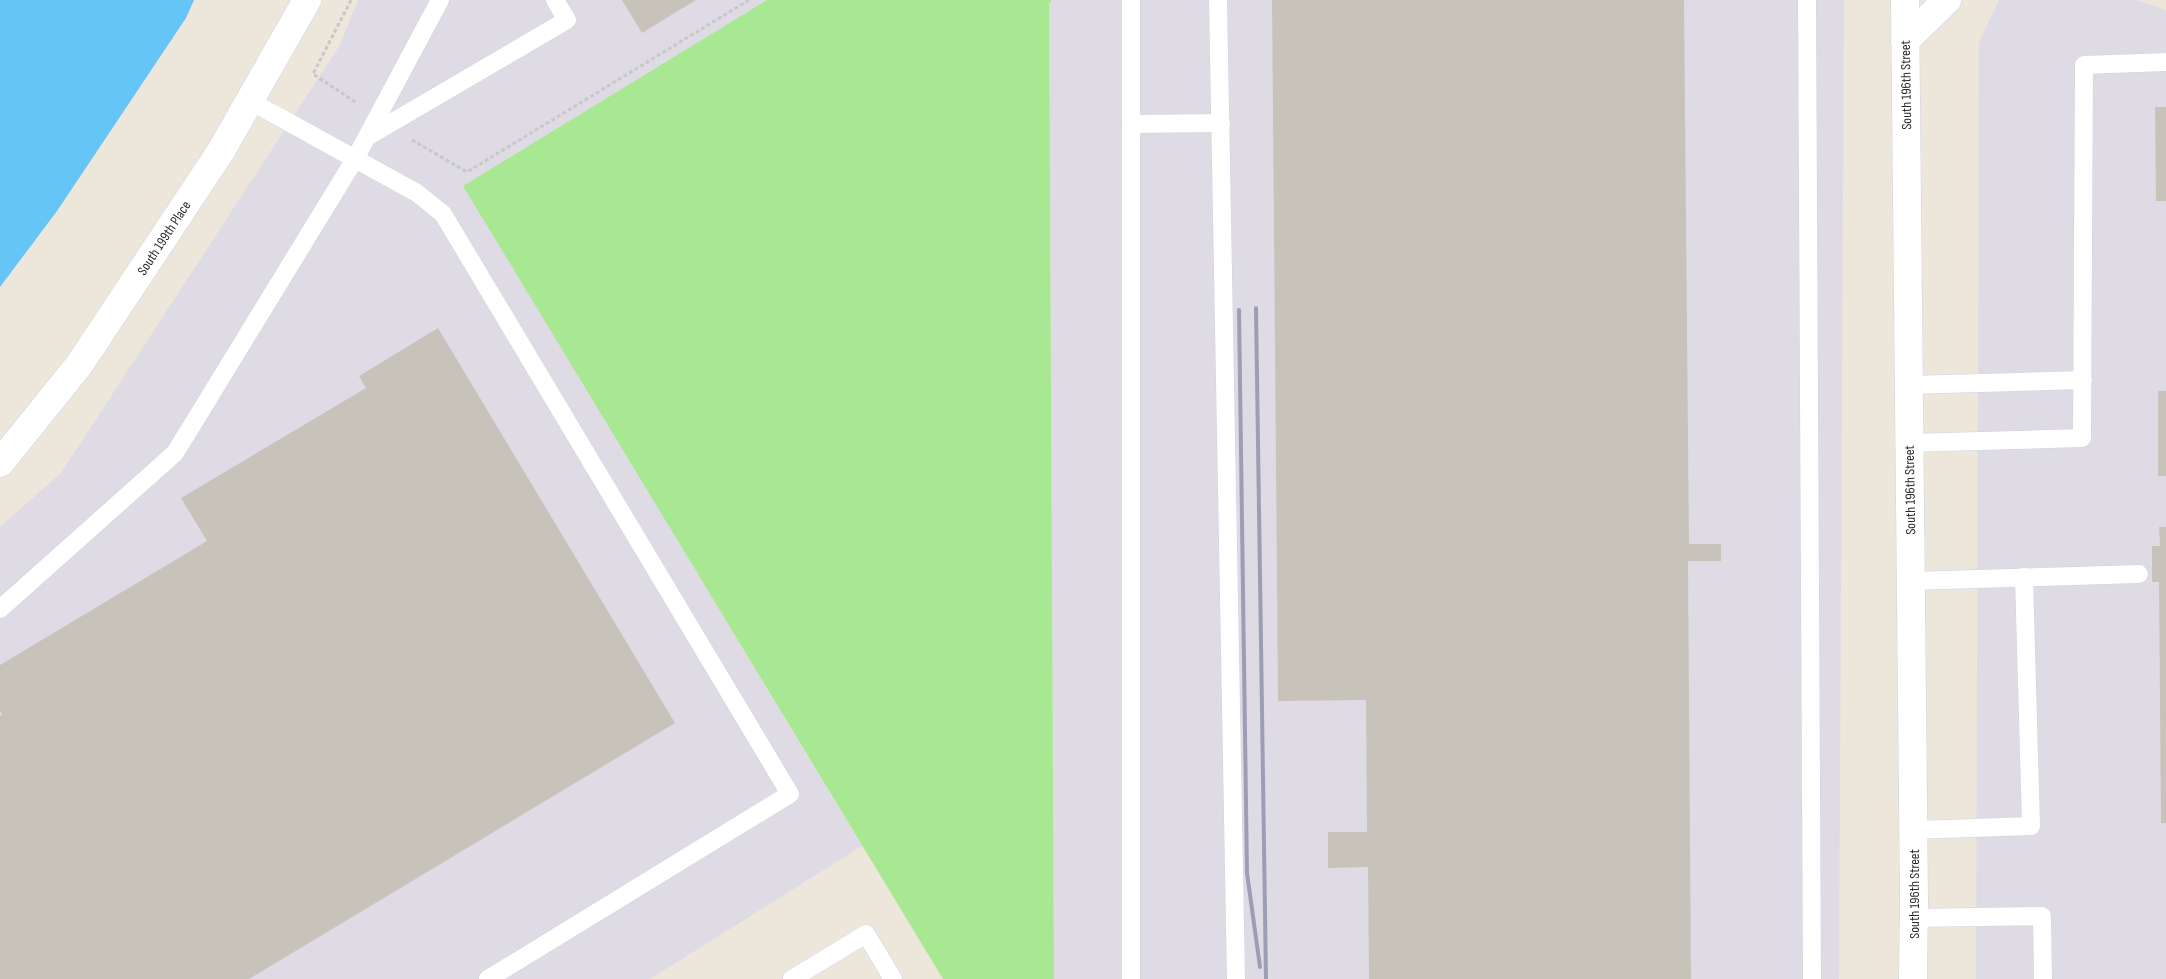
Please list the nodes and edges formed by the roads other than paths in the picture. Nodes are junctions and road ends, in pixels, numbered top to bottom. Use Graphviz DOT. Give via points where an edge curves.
graph roads {
  1 [pos="308,0"];
  2 [pos="440,0"];
  3 [pos="555,0"];
  4 [pos="1131,0"];
  5 [pos="1218,0"];
  6 [pos="1807,0"];
  7 [pos="1905,0"];
  8 [pos="1947,0"];
  9 [pos="1905,41"];
  10 [pos="2166,62"];
  11 [pos="250,101"];
  12 [pos="382,122"];
  13 [pos="1221,123"];
  14 [pos="1131,124"];
  15 [pos="355,159"];
  16 [pos="2083,380"];
  17 [pos="1909,385"];
  18 [pos="1910,443"];
  19 [pos="0,463"];
  20 [pos="2139,574"];
  21 [pos="2024,578"];
  22 [pos="1911,581"];
  23 [pos="0,609"];
  24 [pos="1914,830"];
  25 [pos="1914,918"];
  26 [pos="488,979"];
  27 [pos="792,979"];
  28 [pos="893,979"];
  29 [pos="1131,979"];
  30 [pos="1236,979"];
  31 [pos="1812,979"];
  32 [pos="1913,979"];
  33 [pos="2043,979"];
  1 -- 11 [label="main road, South 199th Place"];
  2 -- 12 [label="lane"];
  3 -- 12 [label="lane" via="567,20"];
  4 -- 14 [label="lane"];
  5 -- 13 [label="lane"];
  6 -- 31 [label="lane"];
  7 -- 9 [label="main road, South 196th Street"];
  8 -- 9 [label="main road"];
  9 -- 17 [label="main road, South 196th Street"];
  10 -- 16 [label="lane" via="2084,66"];
  11 -- 15 [label="lane"];
  11 -- 19 [label="main road, South 199th Place" via="221,151 80,365"];
  12 -- 15 [label="lane" via="366,138"];
  13 -- 14 [label="lane"];
  13 -- 30 [label="lane"];
  14 -- 29 [label="lane"];
  15 -- 23 [label="lane" via="175,453"];
  15 -- 26 [label="lane" via="418,193 443,214 790,794"];
  16 -- 17 [label="lane"];
  16 -- 18 [label="lane" via="2082,438"];
  17 -- 18 [label="main road, South 196th Street"];
  18 -- 22 [label="main road, South 196th Street"];
  20 -- 21 [label="lane"];
  21 -- 22 [label="lane"];
  21 -- 24 [label="lane" via="2031,826"];
  22 -- 24 [label="main road, South 196th Street"];
  24 -- 25 [label="main road, South 196th Street"];
  25 -- 32 [label="main road, South 196th Street"];
  25 -- 33 [label="lane" via="2042,916"];
  27 -- 28 [label="lane" via="866,934"];
}
